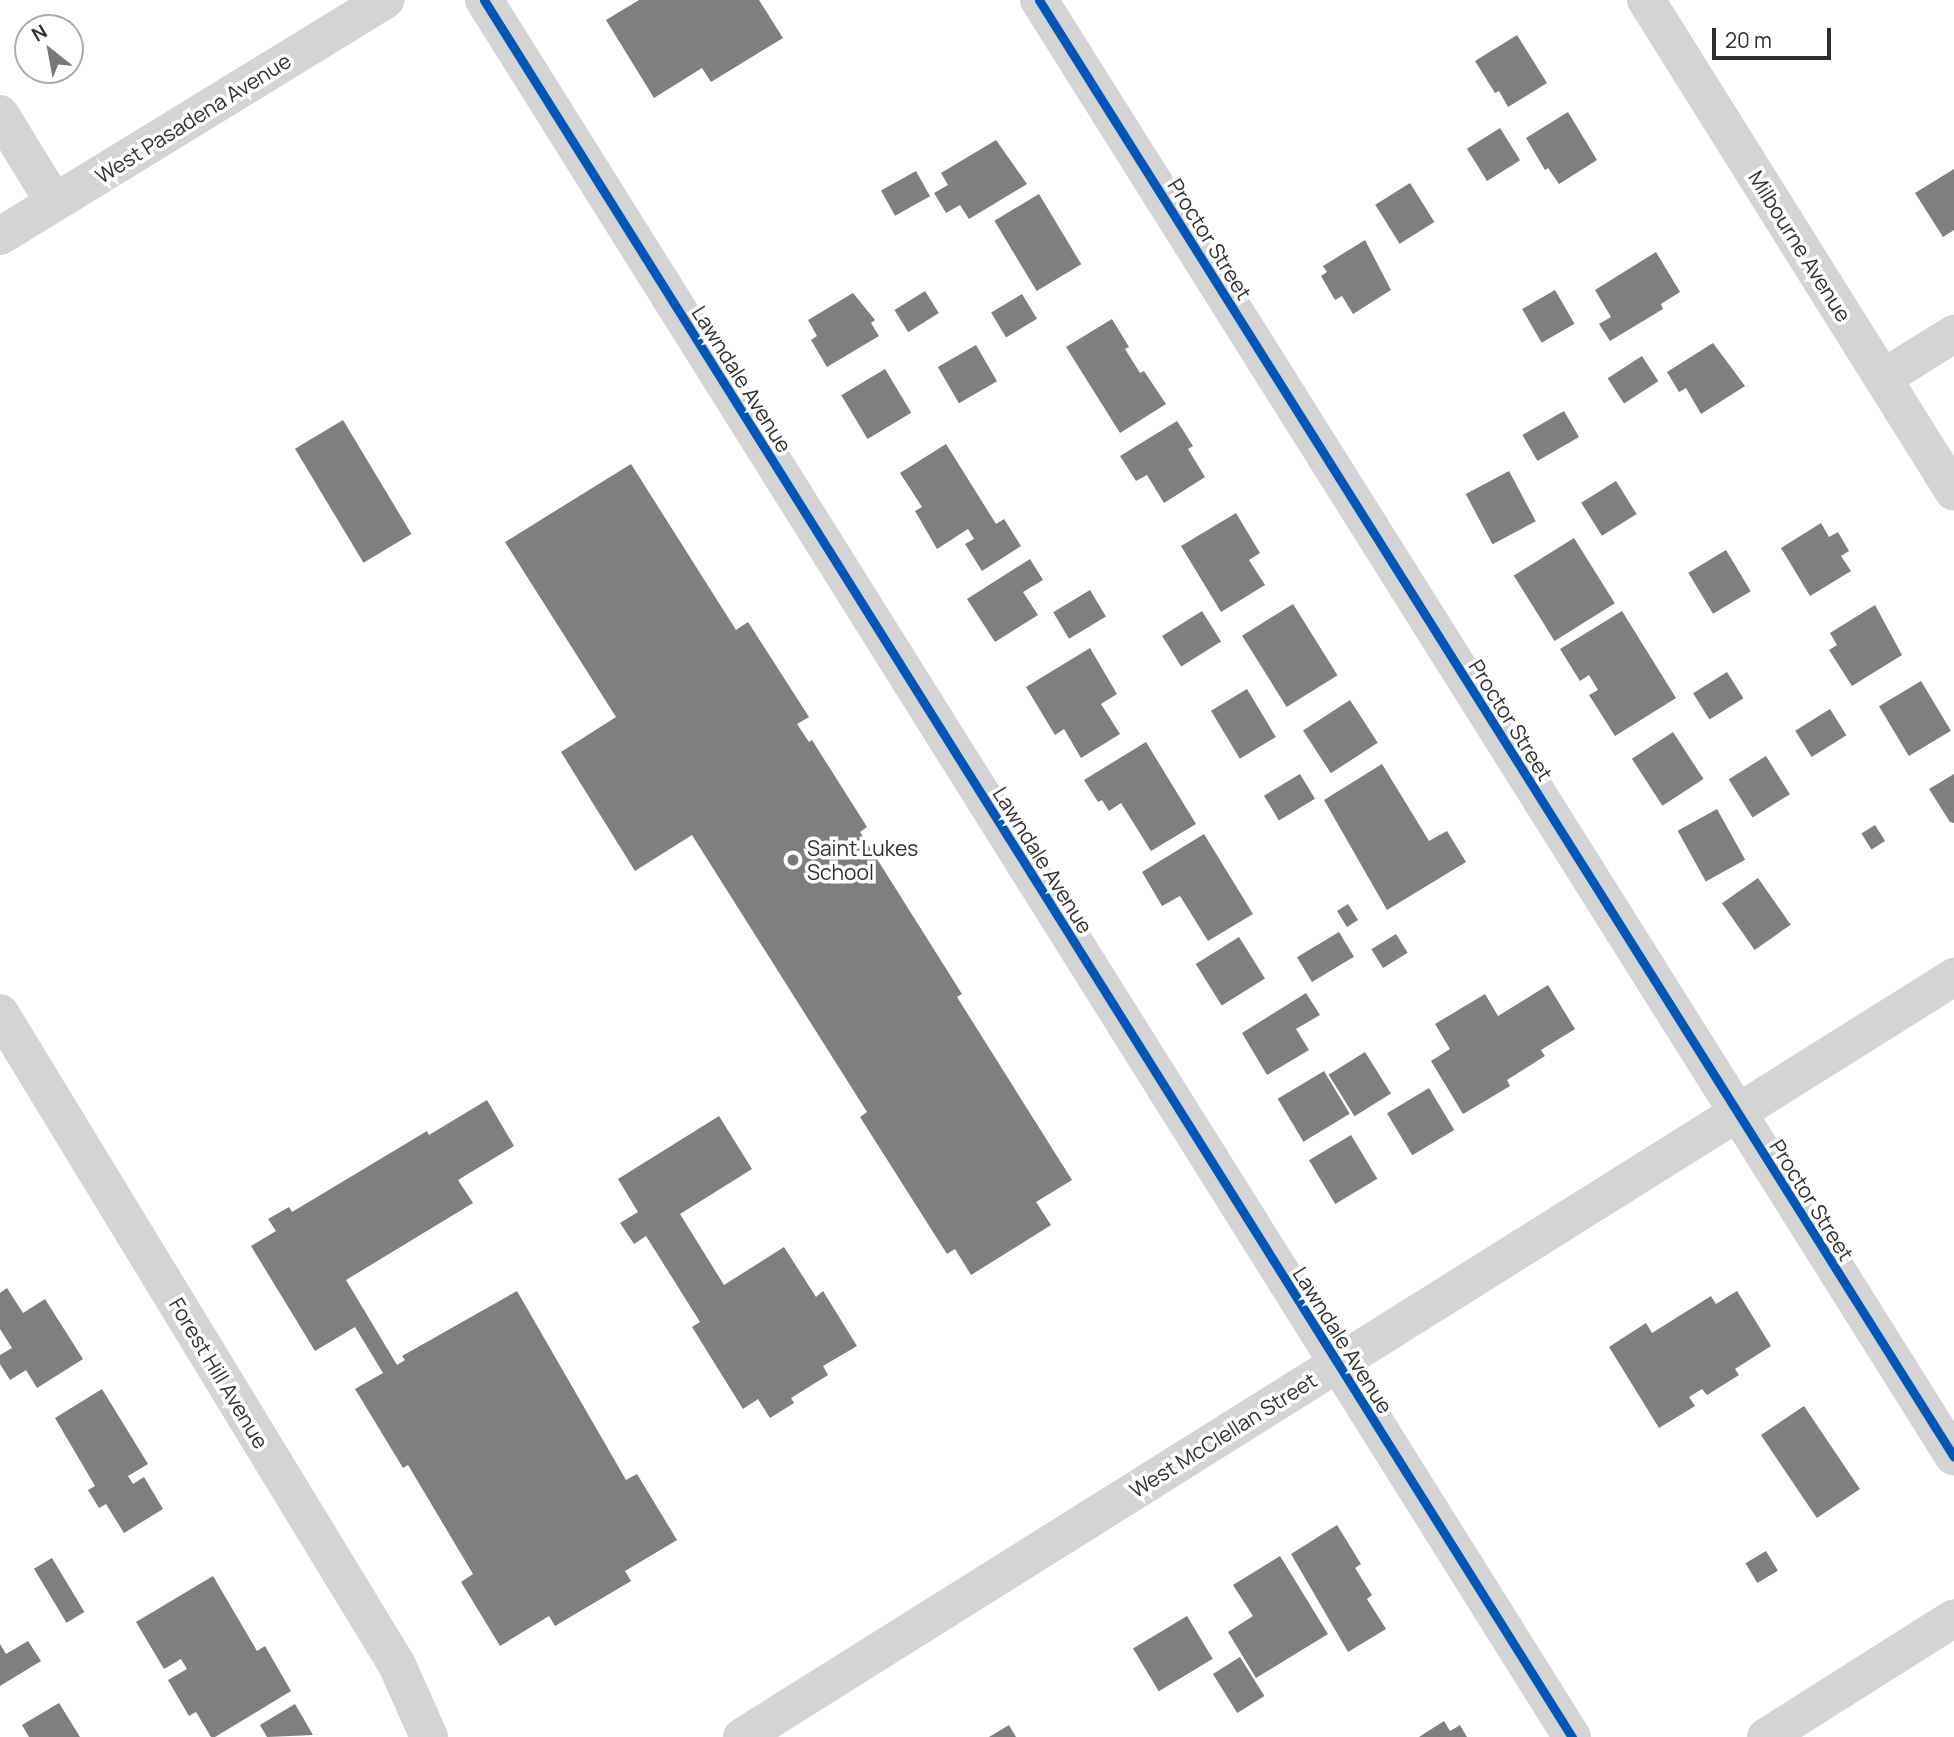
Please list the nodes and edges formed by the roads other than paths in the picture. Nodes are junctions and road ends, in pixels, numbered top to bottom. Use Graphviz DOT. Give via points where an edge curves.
graph roads {
  1 [pos="385,0"];
  2 [pos="484,0"];
  3 [pos="1039,0"];
  4 [pos="1646,0"];
  5 [pos="0,114"];
  6 [pos="54,202"];
  7 [pos="0,236"];
  8 [pos="1954,334"];
  9 [pos="1883,378"];
  10 [pos="1954,492"];
  11 [pos="1954,977"];
  12 [pos="0,1013"];
  13 [pos="1737,1114"];
  14 [pos="1337,1363"];
  15 [pos="1954,1457"];
  16 [pos="1954,1618"];
  17 [pos="429,1737"];
  18 [pos="742,1737"];
  19 [pos="1572,1737"];
  20 [pos="1766,1737"];
  1 -- 6 [label="street, West Pasadena Avenue"];
  2 -- 14 [label="street, Lawndale Avenue"];
  3 -- 13 [label="street, Proctor Street"];
  4 -- 9 [label="street, Milbourne Avenue"];
  5 -- 6 [label="street"];
  6 -- 7 [label="street, West Pasadena Avenue"];
  8 -- 9 [label="street"];
  9 -- 10 [label="street, Milbourne Avenue"];
  11 -- 13 [label="street, West McClellan Street"];
  12 -- 17 [label="street, Forest Hill Avenue" via="397,1665"];
  13 -- 14 [label="street, West McClellan Street"];
  13 -- 15 [label="street, Proctor Street"];
  14 -- 18 [label="street, West McClellan Street"];
  14 -- 19 [label="street, Lawndale Avenue"];
  16 -- 20 [label="street"];
}
